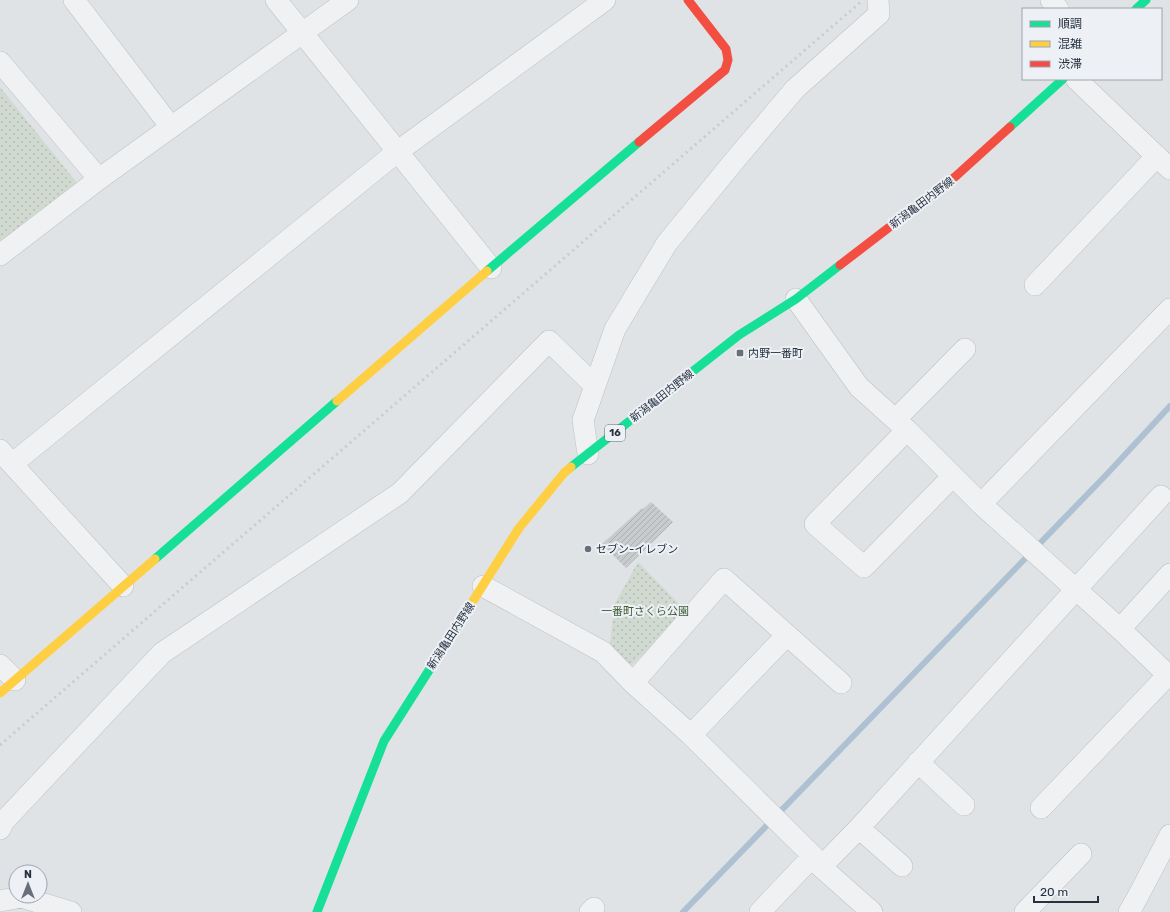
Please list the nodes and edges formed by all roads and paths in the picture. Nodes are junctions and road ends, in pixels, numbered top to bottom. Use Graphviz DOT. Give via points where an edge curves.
graph roads {
  1 [pos="74,0"];
  2 [pos="276,0"];
  3 [pos="348,0"];
  4 [pos="605,0"];
  5 [pos="878,0"];
  6 [pos="1051,0"];
  7 [pos="1146,0"];
  8 [pos="695,2"];
  9 [pos="1057,8"];
  10 [pos="1137,8"];
  11 [pos="302,34"];
  12 [pos="0,62"];
  13 [pos="1062,80"];
  14 [pos="1077,80"];
  15 [pos="171,127"];
  16 [pos="397,152"];
  17 [pos="1164,162"];
  18 [pos="99,179"];
  19 [pos="0,255"];
  20 [pos="490,268"];
  21 [pos="1035,285"];
  22 [pos="796,298"];
  23 [pos="1170,309"];
  24 [pos="965,349"];
  25 [pos="595,386"];
  26 [pos="902,424"];
  27 [pos="588,454"];
  28 [pos="6,457"];
  29 [pos="953,476"];
  30 [pos="1161,496"];
  31 [pos="980,504"];
  32 [pos="1170,574"];
  33 [pos="123,586"];
  34 [pos="483,586"];
  35 [pos="1077,590"];
  36 [pos="1120,629"];
  37 [pos="787,635"];
  38 [pos="0,664"];
  39 [pos="1169,676"];
  40 [pos="633,683"];
  41 [pos="841,683"];
  42 [pos="8,686"];
  43 [pos="691,735"];
  44 [pos="918,762"];
  45 [pos="964,805"];
  46 [pos="1041,808"];
  47 [pos="859,828"];
  48 [pos="0,829"];
  49 [pos="1170,835"];
  50 [pos="1081,854"];
  51 [pos="817,861"];
  52 [pos="902,866"];
  53 [pos="0,901"];
  54 [pos="71,912"];
  55 [pos="316,912"];
  56 [pos="760,912"];
  57 [pos="872,912"];
  58 [pos="1025,912"];
  59 [pos="1128,912"];
  1 -- 15 [label="street"];
  2 -- 11 [label="street"];
  3 -- 11 [label="street"];
  4 -- 16 [label="street"];
  5 -- 25 [label="street" via="879,14 796,89 667,244 615,329"];
  6 -- 9 [label="street"];
  7 -- 10 [label="main road"];
  8 -- 20 [label="main road" via="726,49 728,60 725,70"];
  11 -- 15 [label="street"];
  11 -- 16 [label="street"];
  12 -- 18 [label="street"];
  13 -- 22 [label="main road, 新潟亀田内野線 / 16" via="956,176"];
  14 -- 17 [label="street"];
  15 -- 18 [label="street"];
  16 -- 20 [label="street"];
  16 -- 28 [label="street"];
  17 -- 21 [label="street"];
  18 -- 19 [label="street"];
  20 -- 33 [label="main road"];
  22 -- 26 [label="street" via="859,387"];
  22 -- 27 [label="main road, 新潟亀田内野線 / 16" via="739,335"];
  23 -- 31 [label="street"];
  24 -- 26 [label="street"];
  25 -- 27 [label="street" via="583,420"];
  25 -- 48 [label="street" via="549,341 400,493 162,654 4,821"];
  26 -- 29 [label="street"];
  26 -- 29 [label="street" via="815,524 864,567"];
  27 -- 34 [label="main road, 新潟亀田内野線 / 16" via="564,473 519,528"];
  28 -- 33 [label="street"];
  29 -- 31 [label="street"];
  30 -- 35 [label="street"];
  31 -- 35 [label="street"];
  32 -- 36 [label="street"];
  33 -- 42 [label="main road"];
  34 -- 40 [label="street" via="603,652"];
  34 -- 55 [label="main road, 新潟亀田内野線 / 16" via="384,741"];
  35 -- 36 [label="street"];
  35 -- 44 [label="street"];
  36 -- 39 [label="street"];
  37 -- 40 [label="street" via="724,579"];
  37 -- 41 [label="street"];
  37 -- 43 [label="street"];
  38 -- 42 [label="street"];
  39 -- 46 [label="street"];
  40 -- 43 [label="street"];
  43 -- 51 [label="street"];
  44 -- 45 [label="street"];
  44 -- 47 [label="street"];
  47 -- 51 [label="street"];
  47 -- 52 [label="street"];
  49 -- 59 [label="street"];
  50 -- 58 [label="street"];
  51 -- 56 [label="street"];
  51 -- 57 [label="street"];
  53 -- 54 [label="street" via="21,897"];
}
